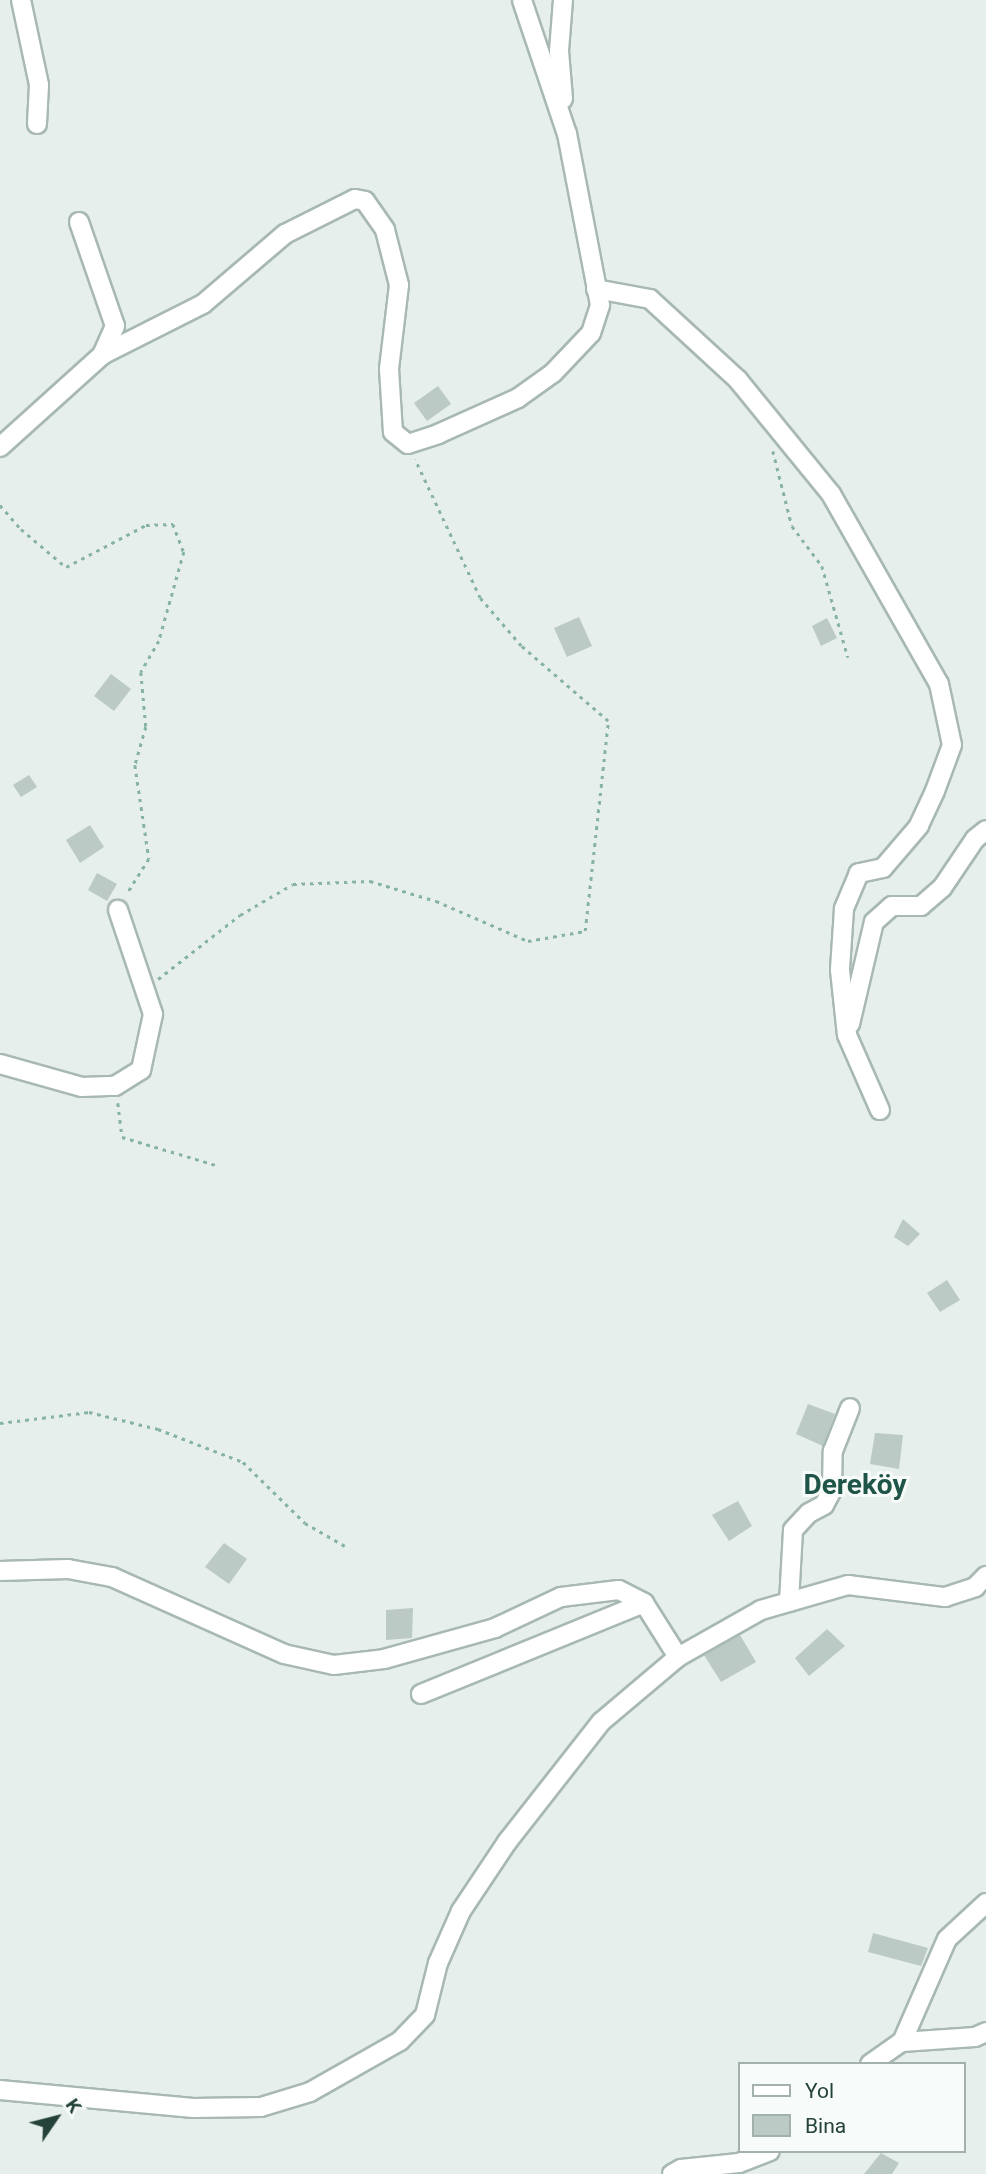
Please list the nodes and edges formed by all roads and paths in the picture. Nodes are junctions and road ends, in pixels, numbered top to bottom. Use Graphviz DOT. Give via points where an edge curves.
graph roads {
  1 [pos="21,0"];
  2 [pos="522,0"];
  3 [pos="563,0"];
  4 [pos="37,124"];
  5 [pos="567,134"];
  6 [pos="79,222"];
  7 [pos="596,289"];
  8 [pos="103,355"];
  9 [pos="2,440"];
  10 [pos="408,444"];
  11 [pos="772,446"];
  12 [pos="0,505"];
  13 [pos="848,657"];
  14 [pos="986,830"];
  15 [pos="118,910"];
  16 [pos="146,988"];
  17 [pos="847,1035"];
  18 [pos="0,1064"];
  19 [pos="115,1086"];
  20 [pos="880,1110"];
  21 [pos="219,1166"];
  22 [pos="850,1408"];
  23 [pos="0,1423"];
  24 [pos="345,1546"];
  25 [pos="0,1571"];
  26 [pos="986,1576"];
  27 [pos="789,1602"];
  28 [pos="644,1603"];
  29 [pos="678,1657"];
  30 [pos="421,1694"];
  31 [pos="986,1903"];
  32 [pos="986,2032"];
  33 [pos="902,2042"];
  34 [pos="873,2062"];
  35 [pos="0,2090"];
  36 [pos="764,2153"];
  37 [pos="672,2174"];
  1 -- 4 [label="street" via="39,85"];
  2 -- 5 [label="street"];
  3 -- 5 [label="street" via="559,51"];
  5 -- 7 [label="street"];
  6 -- 8 [label="street" via="115,326"];
  7 -- 10 [label="street" via="600,305 591,333 553,373 484,416"];
  7 -- 17 [label="street" via="650,299 738,380 831,494 939,684 952,745 935,790 919,826 883,868 859,873 844,909 840,970"];
  8 -- 9 [label="street"];
  8 -- 10 [label="street" via="203,304 285,234 355,199 365,201 386,230 399,285 389,369 393,432"];
  10 -- 16 [label="path" via="480,598 521,646 608,721 585,931 528,941 436,901 370,881 293,884 240,915"];
  11 -- 13 [label="path" via="792,526 822,566"];
  12 -- 15 [label="path" via="66,567 146,525 173,524 184,552 159,642 141,672 146,727 135,765 149,859"];
  14 -- 17 [label="street" via="942,888 921,905 892,906 874,922"];
  15 -- 16 [label="street"];
  16 -- 19 [label="street" via="153,1014 141,1070"];
  17 -- 20 [label="street"];
  18 -- 19 [label="street" via="82,1087"];
  19 -- 21 [label="path" via="122,1137"];
  22 -- 27 [label="street" via="833,1451 832,1490 824,1505 808,1513 793,1530"];
  23 -- 24 [label="path" via="89,1412 158,1429 243,1462 305,1523"];
  25 -- 28 [label="street" via="68,1569 112,1577 284,1654 334,1665 384,1659 495,1628 561,1597 619,1590"];
  26 -- 27 [label="street" via="975,1587 945,1597 848,1585"];
  27 -- 29 [label="street" via="761,1610"];
  28 -- 29 [label="street"];
  28 -- 30 [label="street"];
  29 -- 35 [label="street" via="601,1722 507,1842 461,1911 438,1963 425,2015 400,2041 310,2092 261,2107 193,2108"];
  31 -- 33 [label="street" via="947,1939"];
  32 -- 33 [label="street" via="975,2037"];
  33 -- 34 [label="street"];
  36 -- 37 [label="street" via="739,2163"];
}
